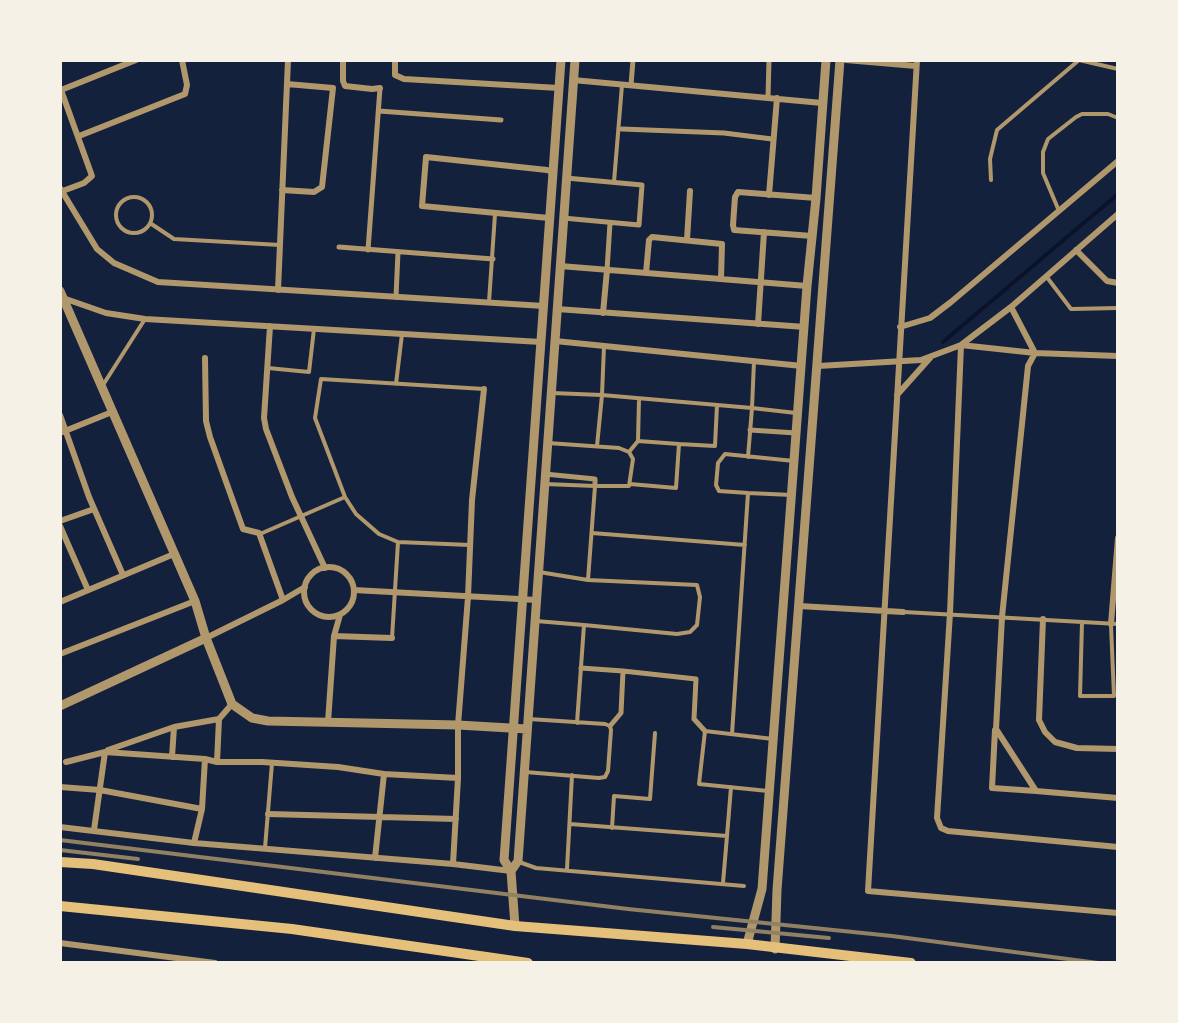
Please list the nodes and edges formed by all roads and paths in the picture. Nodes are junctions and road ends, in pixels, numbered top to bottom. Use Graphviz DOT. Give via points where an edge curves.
graph roads {
  1 [pos="136,60"];
  2 [pos="182,60"];
  3 [pos="288,60"];
  4 [pos="343,60"];
  5 [pos="395,60"];
  6 [pos="561,60"];
  7 [pos="574,60"];
  8 [pos="633,60"];
  9 [pos="769,60"];
  10 [pos="826,60"];
  11 [pos="840,60"];
  12 [pos="846,60"];
  13 [pos="916,63"];
  14 [pos="1118,69"];
  15 [pos="573,80"];
  16 [pos="343,81"];
  17 [pos="287,84"];
  18 [pos="622,84"];
  19 [pos="631,85"];
  20 [pos="333,88"];
  21 [pos="380,88"];
  22 [pos="558,88"];
  23 [pos="61,89"];
  24 [pos="768,97"];
  25 [pos="777,98"];
  26 [pos="822,103"];
  27 [pos="379,111"];
  28 [pos="1118,118"];
  29 [pos="501,120"];
  30 [pos="622,129"];
  31 [pos="79,136"];
  32 [pos="772,140"];
  33 [pos="1118,161"];
  34 [pos="552,172"];
  35 [pos="566,178"];
  36 [pos="991,180"];
  37 [pos="614,182"];
  38 [pos="282,190"];
  39 [pos="690,190"];
  40 [pos="60,191"];
  41 [pos="769,195"];
  42 [pos="816,198"];
  43 [pos="1059,212"];
  44 [pos="495,213"];
  45 [pos="1115,216"];
  46 [pos="549,218"];
  47 [pos="563,218"];
  48 [pos="150,222"];
  49 [pos="610,223"];
  50 [pos="1118,224"];
  51 [pos="764,232"];
  52 [pos="812,236"];
  53 [pos="687,240"];
  54 [pos="280,245"];
  55 [pos="339,247"];
  56 [pos="368,250"];
  57 [pos="1076,250"];
  58 [pos="398,252"];
  59 [pos="493,259"];
  60 [pos="560,266"];
  61 [pos="608,270"];
  62 [pos="646,273"];
  63 [pos="1046,276"];
  64 [pos="721,279"];
  65 [pos="760,282"];
  66 [pos="1118,283"];
  67 [pos="807,286"];
  68 [pos="278,290"];
  69 [pos="61,295"];
  70 [pos="396,297"];
  71 [pos="489,302"];
  72 [pos="544,306"];
  73 [pos="1011,307"];
  74 [pos="1118,308"];
  75 [pos="557,309"];
  76 [pos="603,313"];
  77 [pos="145,320"];
  78 [pos="758,324"];
  79 [pos="270,326"];
  80 [pos="805,327"];
  81 [pos="900,327"];
  82 [pos="314,329"];
  83 [pos="402,334"];
  84 [pos="555,341"];
  85 [pos="541,342"];
  86 [pos="961,345"];
  87 [pos="604,346"];
  88 [pos="1035,353"];
  89 [pos="1118,356"];
  90 [pos="931,357"];
  91 [pos="205,358"];
  92 [pos="754,360"];
  93 [pos="899,362"];
  94 [pos="802,366"];
  95 [pos="818,366"];
  96 [pos="267,368"];
  97 [pos="396,384"];
  98 [pos="102,388"];
  99 [pos="484,389"];
  100 [pos="551,393"];
  101 [pos="602,395"];
  102 [pos="897,396"];
  103 [pos="639,399"];
  104 [pos="717,405"];
  105 [pos="752,408"];
  106 [pos="112,412"];
  107 [pos="798,413"];
  108 [pos="60,415"];
  109 [pos="750,430"];
  110 [pos="63,432"];
  111 [pos="796,433"];
  112 [pos="638,441"];
  113 [pos="548,443"];
  114 [pos="679,444"];
  115 [pos="597,446"];
  116 [pos="629,452"];
  117 [pos="748,457"];
  118 [pos="795,461"];
  119 [pos="545,479"];
  120 [pos="630,484"];
  121 [pos="595,486"];
  122 [pos="748,493"];
  123 [pos="792,495"];
  124 [pos="345,497"];
  125 [pos="94,509"];
  126 [pos="300,517"];
  127 [pos="60,521"];
  128 [pos="60,526"];
  129 [pos="592,533"];
  130 [pos="259,535"];
  131 [pos="1118,538"];
  132 [pos="398,542"];
  133 [pos="470,545"];
  134 [pos="745,545"];
  135 [pos="174,554"];
  136 [pos="787,559"];
  137 [pos="803,562"];
  138 [pos="325,568"];
  139 [pos="539,573"];
  140 [pos="123,575"];
  141 [pos="588,579"];
  142 [pos="305,587"];
  143 [pos="88,590"];
  144 [pos="354,590"];
  145 [pos="396,594"];
  146 [pos="468,597"];
  147 [pos="522,599"];
  148 [pos="283,600"];
  149 [pos="537,600"];
  150 [pos="195,601"];
  151 [pos="60,602"];
  152 [pos="799,606"];
  153 [pos="886,611"];
  154 [pos="903,612"];
  155 [pos="950,613"];
  156 [pos="340,615"];
  157 [pos="1002,617"];
  158 [pos="1043,619"];
  159 [pos="536,621"];
  160 [pos="1082,622"];
  161 [pos="1114,624"];
  162 [pos="584,625"];
  163 [pos="334,636"];
  164 [pos="206,638"];
  165 [pos="392,638"];
  166 [pos="60,654"];
  167 [pos="581,668"];
  168 [pos="623,671"];
  169 [pos="60,706"];
  170 [pos="235,707"];
  171 [pos="219,719"];
  172 [pos="529,719"];
  173 [pos="328,723"];
  174 [pos="577,723"];
  175 [pos="458,725"];
  176 [pos="609,726"];
  177 [pos="174,728"];
  178 [pos="513,729"];
  179 [pos="527,729"];
  180 [pos="996,729"];
  181 [pos="705,731"];
  182 [pos="655,733"];
  183 [pos="732,734"];
  184 [pos="773,739"];
  185 [pos="1118,749"];
  186 [pos="105,752"];
  187 [pos="172,757"];
  188 [pos="205,759"];
  189 [pos="66,762"];
  190 [pos="217,762"];
  191 [pos="272,762"];
  192 [pos="524,772"];
  193 [pos="384,774"];
  194 [pos="572,776"];
  195 [pos="458,778"];
  196 [pos="60,787"];
  197 [pos="731,787"];
  198 [pos="100,790"];
  199 [pos="1035,791"];
  200 [pos="769,792"];
  201 [pos="1118,798"];
  202 [pos="202,809"];
  203 [pos="268,814"];
  204 [pos="380,816"];
  205 [pos="456,819"];
  206 [pos="570,824"];
  207 [pos="60,827"];
  208 [pos="612,828"];
  209 [pos="94,830"];
  210 [pos="727,836"];
  211 [pos="194,843"];
  212 [pos="1118,846"];
  213 [pos="265,849"];
  214 [pos="375,858"];
  215 [pos="518,861"];
  216 [pos="60,862"];
  217 [pos="453,864"];
  218 [pos="567,870"];
  219 [pos="511,871"];
  220 [pos="723,883"];
  221 [pos="744,886"];
  222 [pos="762,889"];
  223 [pos="777,890"];
  224 [pos="60,906"];
  225 [pos="1118,913"];
  226 [pos="514,926"];
  227 [pos="60,942"];
  228 [pos="747,944"];
  229 [pos="775,949"];
  230 [pos="215,963"];
  231 [pos="528,963"];
  232 [pos="911,963"];
  1 -- 23 [label="street"];
  2 -- 31 [label="street" via="185,94"];
  3 -- 17 [label="street"];
  4 -- 16 [label="street"];
  5 -- 22 [label="street" via="395,75 404,79"];
  6 -- 22 [label="street"];
  7 -- 15 [label="street"];
  8 -- 19 [label="street"];
  9 -- 24 [label="street"];
  10 -- 26 [label="street"];
  11 -- 95 [label="street"];
  12 -- 13 [label="street"];
  13 -- 81 [label="street"];
  14 -- 36 [label="lane" via="1079,60 997,130 990,159"];
  15 -- 18 [label="street"];
  15 -- 35 [label="street"];
  16 -- 20 [label="street"];
  16 -- 21 [label="street" via="345,86"];
  17 -- 20 [label="street"];
  17 -- 38 [label="street"];
  18 -- 19 [label="street"];
  18 -- 37 [label="lane"];
  19 -- 24 [label="street"];
  20 -- 38 [label="street" via="322,187 314,192"];
  21 -- 27 [label="street"];
  22 -- 34 [label="street"];
  23 -- 31 [label="street"];
  24 -- 25 [label="street"];
  25 -- 26 [label="street"];
  25 -- 32 [label="street"];
  26 -- 42 [label="street"];
  27 -- 29 [label="street"];
  27 -- 56 [label="street"];
  28 -- 43 [label="lane" via="1095,112 1083,114 1048,139 1042,152 1042,173"];
  30 -- 32 [label="street"];
  31 -- 40 [label="street" via="92,176"];
  32 -- 41 [label="street"];
  33 -- 43 [label="street"];
  34 -- 44 [label="street" via="426,157 422,206"];
  34 -- 46 [label="street"];
  35 -- 37 [label="street"];
  35 -- 47 [label="street"];
  37 -- 49 [label="street" via="642,185 639,225"];
  38 -- 54 [label="street"];
  39 -- 53 [label="street"];
  40 -- 68 [label="street" via="97,249 139,275 158,282"];
  41 -- 42 [label="street"];
  41 -- 51 [label="street" via="738,192 735,197 734,230"];
  42 -- 52 [label="street"];
  43 -- 81 [label="street" via="930,318"];
  44 -- 46 [label="street"];
  44 -- 59 [label="lane"];
  45 -- 50 [label="street"];
  45 -- 57 [label="street"];
  46 -- 72 [label="street"];
  47 -- 49 [label="street"];
  47 -- 60 [label="street"];
  48 -- 48 [label="lane" via="138,233 128,232 115,217 117,207 124,199 142,198 149,204"];
  48 -- 54 [label="lane" via="174,239"];
  49 -- 61 [label="street"];
  51 -- 52 [label="street"];
  51 -- 65 [label="street"];
  52 -- 67 [label="street"];
  53 -- 62 [label="street" via="650,238"];
  53 -- 64 [label="street" via="722,244"];
  54 -- 68 [label="street"];
  55 -- 56 [label="street"];
  56 -- 58 [label="street"];
  57 -- 63 [label="street"];
  57 -- 66 [label="street" via="1107,281"];
  58 -- 59 [label="street"];
  58 -- 70 [label="street"];
  59 -- 71 [label="lane"];
  60 -- 61 [label="street"];
  60 -- 75 [label="street"];
  61 -- 62 [label="street"];
  61 -- 76 [label="street"];
  62 -- 64 [label="street"];
  63 -- 73 [label="street"];
  63 -- 74 [label="lane" via="1071,309"];
  64 -- 65 [label="street"];
  65 -- 67 [label="street"];
  65 -- 78 [label="street"];
  67 -- 80 [label="street"];
  68 -- 70 [label="street"];
  69 -- 77 [label="street" via="106,313"];
  69 -- 98 [label="street"];
  70 -- 71 [label="street"];
  71 -- 72 [label="street"];
  72 -- 85 [label="street"];
  73 -- 86 [label="street"];
  73 -- 88 [label="street"];
  75 -- 76 [label="street"];
  75 -- 84 [label="street"];
  76 -- 78 [label="street"];
  77 -- 79 [label="street"];
  77 -- 98 [label="lane"];
  78 -- 80 [label="street"];
  79 -- 82 [label="street"];
  79 -- 96 [label="street"];
  80 -- 94 [label="street"];
  81 -- 93 [label="street"];
  82 -- 83 [label="street"];
  82 -- 96 [label="lane" via="309,372"];
  83 -- 85 [label="street"];
  83 -- 97 [label="lane"];
  84 -- 87 [label="street"];
  84 -- 100 [label="street"];
  85 -- 147 [label="street"];
  86 -- 88 [label="street"];
  86 -- 90 [label="street"];
  86 -- 155 [label="street"];
  87 -- 92 [label="street"];
  87 -- 101 [label="lane"];
  88 -- 89 [label="street"];
  88 -- 157 [label="street" via="1028,366"];
  90 -- 93 [label="street"];
  90 -- 102 [label="street"];
  91 -- 130 [label="street" via="210,437 243,529"];
  92 -- 94 [label="street"];
  92 -- 105 [label="lane"];
  93 -- 95 [label="street"];
  93 -- 102 [label="street"];
  94 -- 107 [label="street"];
  95 -- 137 [label="street"];
  96 -- 126 [label="street" via="266,429"];
  97 -- 99 [label="lane"];
  97 -- 124 [label="lane" via="321,379 315,418"];
  98 -- 106 [label="street"];
  99 -- 133 [label="street"];
  100 -- 101 [label="lane"];
  100 -- 113 [label="street"];
  101 -- 103 [label="lane"];
  101 -- 115 [label="lane"];
  102 -- 153 [label="street"];
  103 -- 104 [label="lane"];
  103 -- 112 [label="lane"];
  104 -- 105 [label="lane"];
  104 -- 114 [label="lane" via="714,446"];
  105 -- 107 [label="lane"];
  105 -- 109 [label="lane"];
  106 -- 110 [label="street"];
  106 -- 135 [label="street"];
  107 -- 111 [label="street"];
  108 -- 110 [label="street"];
  109 -- 111 [label="street"];
  109 -- 117 [label="lane"];
  110 -- 125 [label="street"];
  111 -- 118 [label="street"];
  112 -- 114 [label="lane"];
  112 -- 116 [label="lane"];
  113 -- 115 [label="lane"];
  113 -- 119 [label="street"];
  114 -- 120 [label="lane" via="676,488"];
  115 -- 116 [label="lane"];
  116 -- 120 [label="lane" via="633,459"];
  117 -- 118 [label="lane"];
  117 -- 122 [label="lane" via="725,454 718,463 716,485 719,491"];
  118 -- 123 [label="street"];
  119 -- 121 [label="lane"];
  119 -- 121 [label="street" via="596,479"];
  119 -- 139 [label="street"];
  120 -- 121 [label="lane"];
  121 -- 129 [label="lane"];
  122 -- 123 [label="lane"];
  122 -- 134 [label="lane"];
  123 -- 136 [label="street"];
  124 -- 126 [label="lane"];
  124 -- 132 [label="lane" via="356,514 379,534"];
  125 -- 127 [label="street"];
  125 -- 140 [label="street"];
  126 -- 130 [label="lane"];
  126 -- 138 [label="street"];
  128 -- 143 [label="street"];
  129 -- 134 [label="lane"];
  129 -- 141 [label="lane"];
  130 -- 148 [label="street"];
  131 -- 161 [label="street"];
  132 -- 133 [label="lane"];
  132 -- 145 [label="lane"];
  133 -- 146 [label="street"];
  134 -- 183 [label="lane"];
  135 -- 140 [label="street"];
  135 -- 150 [label="street"];
  136 -- 137 [label="street"];
  136 -- 184 [label="street"];
  137 -- 152 [label="street"];
  138 -- 142 [label="street" via="312,574"];
  138 -- 144 [label="street" via="346,574"];
  139 -- 141 [label="lane"];
  139 -- 149 [label="street"];
  140 -- 143 [label="street"];
  141 -- 162 [label="lane" via="697,585 700,597 697,625 690,632"];
  142 -- 148 [label="street"];
  142 -- 156 [label="street" via="304,596 314,612 330,618"];
  143 -- 151 [label="street"];
  144 -- 145 [label="street"];
  144 -- 156 [label="street" via="352,605"];
  145 -- 146 [label="street"];
  145 -- 165 [label="lane"];
  146 -- 147 [label="street"];
  146 -- 175 [label="street"];
  147 -- 149 [label="street"];
  147 -- 178 [label="street"];
  148 -- 164 [label="street"];
  149 -- 159 [label="street"];
  150 -- 164 [label="street"];
  150 -- 166 [label="street"];
  152 -- 153 [label="street"];
  152 -- 223 [label="street"];
  153 -- 154 [label="street"];
  153 -- 225 [label="street" via="868,891"];
  154 -- 155 [label="lane"];
  155 -- 157 [label="lane"];
  155 -- 212 [label="street" via="937,818 941,828"];
  156 -- 163 [label="street"];
  157 -- 158 [label="lane"];
  157 -- 180 [label="street"];
  158 -- 160 [label="lane"];
  158 -- 185 [label="street" via="1039,720 1045,732 1055,742 1077,748"];
  159 -- 162 [label="lane"];
  159 -- 172 [label="street"];
  160 -- 161 [label="lane"];
  160 -- 161 [label="lane" via="1080,696 1113,696"];
  162 -- 167 [label="lane"];
  163 -- 165 [label="street"];
  163 -- 173 [label="street"];
  164 -- 169 [label="street"];
  164 -- 170 [label="street"];
  167 -- 168 [label="street"];
  167 -- 174 [label="lane"];
  168 -- 176 [label="street" via="621,713"];
  168 -- 181 [label="street" via="696,679 694,719"];
  170 -- 171 [label="street"];
  170 -- 173 [label="street" via="252,718 268,721"];
  171 -- 177 [label="street"];
  171 -- 190 [label="street"];
  172 -- 174 [label="lane"];
  172 -- 179 [label="street"];
  173 -- 175 [label="street"];
  174 -- 176 [label="lane"];
  175 -- 178 [label="street"];
  175 -- 195 [label="street"];
  176 -- 194 [label="lane" via="605,777"];
  177 -- 186 [label="street"];
  177 -- 187 [label="street"];
  178 -- 179 [label="street"];
  178 -- 219 [label="street" via="504,860"];
  179 -- 192 [label="street"];
  180 -- 199 [label="street"];
  180 -- 199 [label="street" via="992,788"];
  181 -- 183 [label="lane"];
  181 -- 197 [label="lane" via="699,784"];
  182 -- 208 [label="lane" via="650,799 614,796"];
  183 -- 184 [label="lane"];
  184 -- 200 [label="street"];
  186 -- 187 [label="street"];
  186 -- 189 [label="street"];
  186 -- 198 [label="street"];
  187 -- 188 [label="street"];
  188 -- 190 [label="street"];
  188 -- 202 [label="street"];
  190 -- 191 [label="street"];
  191 -- 193 [label="street"];
  191 -- 203 [label="lane"];
  192 -- 194 [label="lane"];
  192 -- 215 [label="street"];
  193 -- 195 [label="street"];
  193 -- 204 [label="street"];
  194 -- 206 [label="lane"];
  195 -- 205 [label="street"];
  196 -- 198 [label="street"];
  197 -- 200 [label="lane"];
  197 -- 210 [label="lane"];
  198 -- 202 [label="street"];
  198 -- 209 [label="street"];
  199 -- 201 [label="street"];
  200 -- 222 [label="street"];
  202 -- 211 [label="street"];
  203 -- 204 [label="street"];
  203 -- 213 [label="lane"];
  204 -- 205 [label="street"];
  204 -- 214 [label="street"];
  205 -- 217 [label="street"];
  206 -- 208 [label="lane"];
  206 -- 218 [label="lane"];
  207 -- 209 [label="street"];
  208 -- 210 [label="lane"];
  209 -- 211 [label="street"];
  210 -- 220 [label="lane"];
  211 -- 213 [label="street"];
  213 -- 214 [label="street"];
  214 -- 217 [label="street"];
  215 -- 218 [label="lane" via="536,868"];
  215 -- 219 [label="street"];
  216 -- 226 [label="main road"];
  217 -- 219 [label="street"];
  218 -- 220 [label="lane"];
  219 -- 226 [label="street"];
  220 -- 221 [label="lane"];
  222 -- 223 [label="street"];
  222 -- 228 [label="street"];
  223 -- 229 [label="street"];
  224 -- 231 [label="main road" via="292,929"];
  226 -- 228 [label="main road"];
  227 -- 230 [label="street"];
  228 -- 229 [label="main road"];
  229 -- 232 [label="main road"];
}
